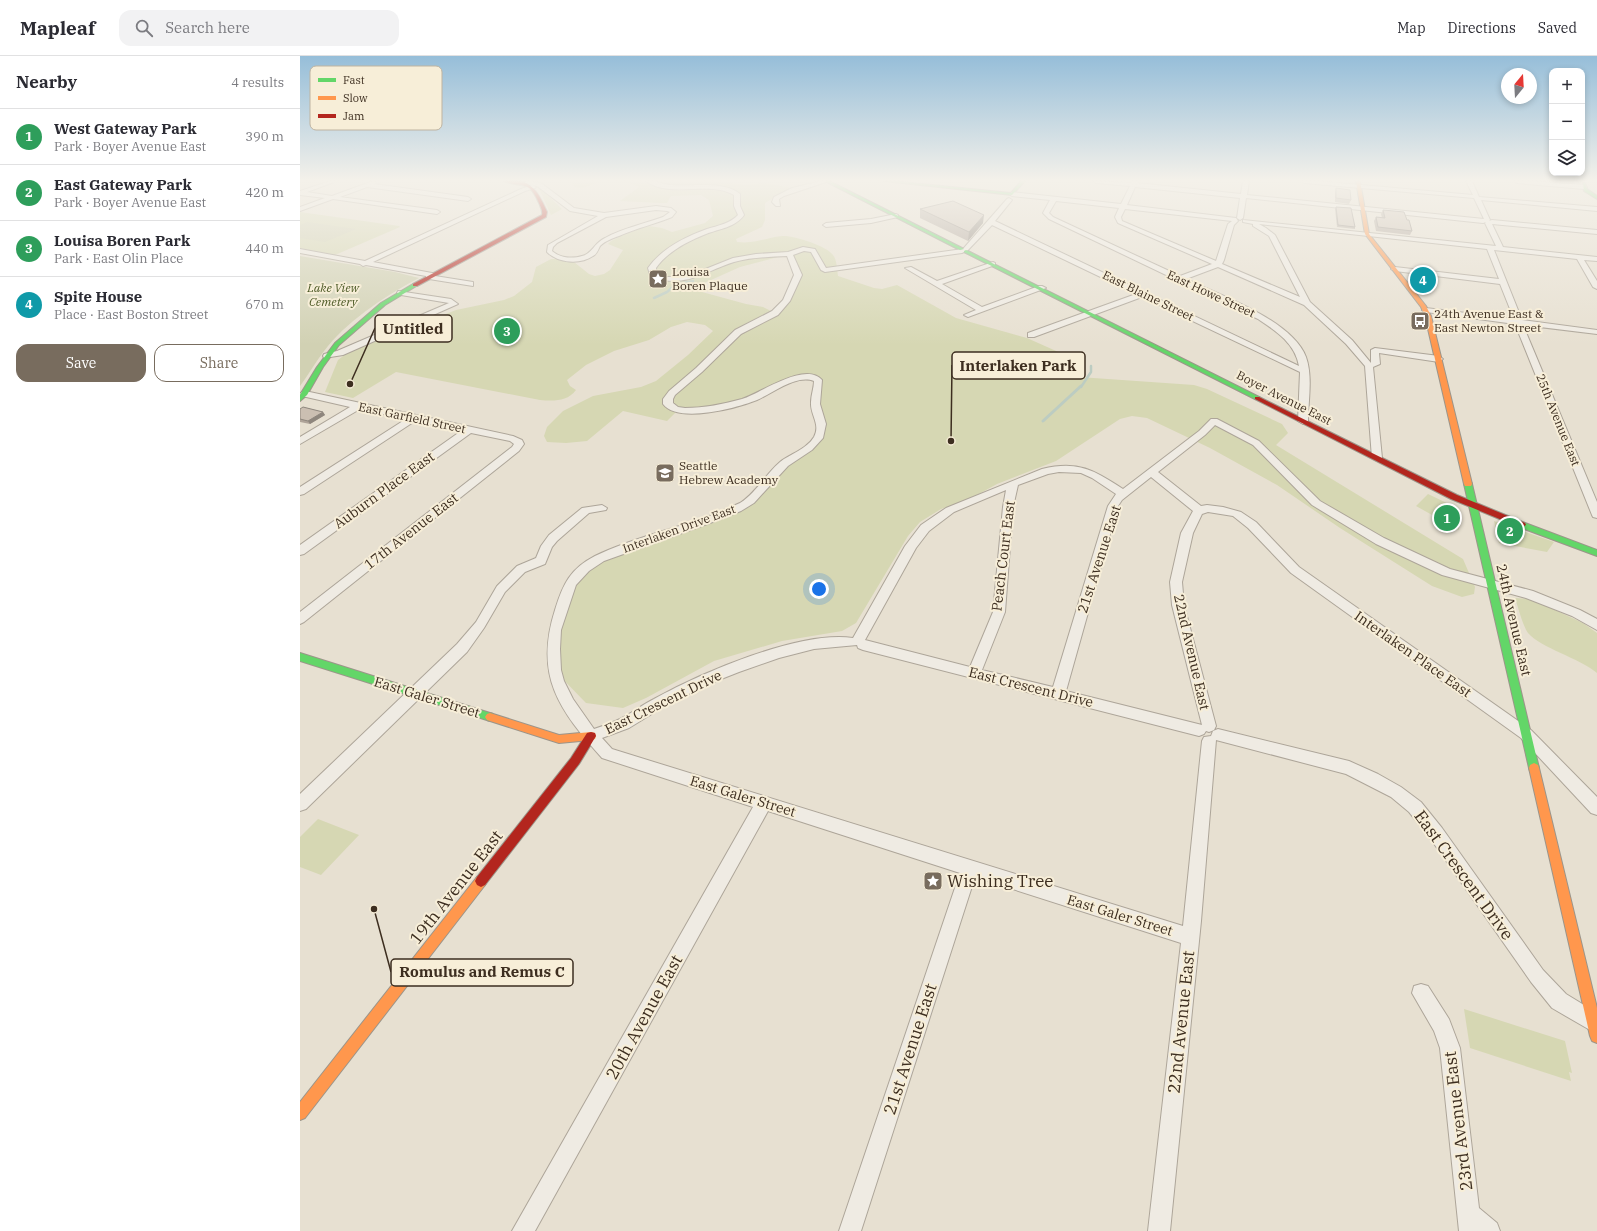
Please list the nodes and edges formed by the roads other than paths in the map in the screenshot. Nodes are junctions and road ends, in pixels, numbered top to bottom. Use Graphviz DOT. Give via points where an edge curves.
graph roads {
  1 [pos="424,236"];
  2 [pos="507,236"];
  3 [pos="566,236"];
  4 [pos="614,236"];
  5 [pos="696,236"];
  6 [pos="936,236"];
  7 [pos="978,236"];
  8 [pos="1020,236"];
  9 [pos="1089,236"];
  10 [pos="1151,236"];
  11 [pos="1228,236"];
  12 [pos="1272,236"];
  13 [pos="1368,236"];
  14 [pos="1384,236"];
  15 [pos="1495,236"];
  16 [pos="1490,247"];
  17 [pos="1501,248"];
  18 [pos="964,250"];
  19 [pos="300,251"];
  20 [pos="789,254"];
  21 [pos="1579,257"];
  22 [pos="1597,259"];
  23 [pos="363,264"];
  24 [pos="994,264"];
  25 [pos="1217,264"];
  26 [pos="909,268"];
  27 [pos="1395,269"];
  28 [pos="431,276"];
  29 [pos="1179,279"];
  30 [pos="1504,282"];
  31 [pos="470,284"];
  32 [pos="936,284"];
  33 [pos="1597,287"];
  34 [pos="1042,288"];
  35 [pos="401,293"];
  36 [pos="1142,294"];
  37 [pos="1307,303"];
  38 [pos="982,310"];
  39 [pos="1426,310"];
  40 [pos="1090,313"];
  41 [pos="968,316"];
  42 [pos="1519,322"];
  43 [pos="1597,332"];
  44 [pos="1031,335"];
  45 [pos="327,356"];
  46 [pos="1439,359"];
  47 [pos="1369,366"];
  48 [pos="1304,371"];
  49 [pos="303,397"];
  50 [pos="358,406"];
  51 [pos="413,418"];
  52 [pos="1303,420"];
  53 [pos="468,430"];
  54 [pos="300,441"];
  55 [pos="519,442"];
  56 [pos="1377,458"];
  57 [pos="1152,473"];
  58 [pos="1013,484"];
  59 [pos="300,492"];
  60 [pos="1124,494"];
  61 [pos="1473,506"];
  62 [pos="602,508"];
  63 [pos="1200,511"];
  64 [pos="1597,515"];
  65 [pos="300,551"];
  66 [pos="1597,553"];
  67 [pos="1597,556"];
  68 [pos="1491,585"];
  69 [pos="300,619"];
  70 [pos="1597,625"];
  71 [pos="858,642"];
  72 [pos="300,657"];
  73 [pos="974,672"];
  74 [pos="416,693"];
  75 [pos="1058,693"];
  76 [pos="1209,733"];
  77 [pos="1526,734"];
  78 [pos="591,736"];
  79 [pos="764,803"];
  80 [pos="300,804"];
  81 [pos="1597,808"];
  82 [pos="970,868"];
  83 [pos="1190,937"];
  84 [pos="1421,993"];
  85 [pos="1595,1030"];
  86 [pos="300,1113"];
  87 [pos="1469,1222"];
  88 [pos="523,1231"];
  89 [pos="850,1231"];
  90 [pos="1159,1231"];
  91 [pos="1488,1231"];
  1 -- 23 [label="street"];
  2 -- 28 [label="street"];
  3 -- 4 [label="street" via="555,242 550,248 550,253 564,258 587,256 593,254 599,244"];
  5 -- 20 [label="street" via="675,247 653,266 654,276 681,279 701,274 733,260"];
  6 -- 18 [label="street, Boyer Avenue East"];
  7 -- 18 [label="street"];
  8 -- 36 [label="street, East Blaine Street"];
  9 -- 29 [label="street, East Howe Street"];
  10 -- 25 [label="street"];
  11 -- 25 [label="street" via="1221,260"];
  12 -- 37 [label="street"];
  13 -- 27 [label="street, 24th Avenue East"];
  14 -- 16 [label="street"];
  15 -- 17 [label="street"];
  16 -- 17 [label="street"];
  16 -- 30 [label="street, 25th Avenue East"];
  17 -- 21 [label="street"];
  18 -- 20 [label="street" via="823,269 813,250 804,249"];
  18 -- 24 [label="street, Boyer Avenue East"];
  19 -- 23 [label="street"];
  20 -- 78 [label="street, Interlaken Drive East" via="798,274 786,301 775,313 733,336 672,393 668,404 678,410 699,410 751,399 799,378 815,378 819,383 815,396 821,425 818,438 781,467 744,505 606,556 573,579 566,591 555,630 554,670 561,691"];
  21 -- 22 [label="street"];
  21 -- 33 [label="street"];
  23 -- 28 [label="street"];
  24 -- 32 [label="street"];
  24 -- 34 [label="street, Boyer Avenue East"];
  25 -- 29 [label="street"];
  25 -- 37 [label="street"];
  26 -- 32 [label="street"];
  27 -- 30 [label="street"];
  27 -- 39 [label="street, 24th Avenue East"];
  28 -- 31 [label="street"];
  28 -- 35 [label="street"];
  29 -- 48 [label="street, East Howe Street" via="1261,317 1297,348 1303,359"];
  30 -- 42 [label="street, 25th Avenue East"];
  32 -- 38 [label="street"];
  34 -- 38 [label="street"];
  34 -- 40 [label="street, Boyer Avenue East"];
  35 -- 45 [label="street" via="368,315"];
  35 -- 45 [label="street" via="451,301 454,304 340,353"];
  36 -- 40 [label="street"];
  36 -- 48 [label="street, East Blaine Street"];
  37 -- 47 [label="street" via="1349,342"];
  38 -- 41 [label="street"];
  39 -- 42 [label="street"];
  39 -- 46 [label="street, 24th Avenue East"];
  40 -- 44 [label="street"];
  40 -- 52 [label="street, Boyer Avenue East"];
  42 -- 43 [label="street"];
  42 -- 64 [label="street, 25th Avenue East"];
  45 -- 49 [label="street"];
  46 -- 47 [label="street" via="1376,350 1376,364"];
  46 -- 61 [label="street, 24th Avenue East"];
  47 -- 56 [label="street"];
  48 -- 52 [label="street, East Howe Street"];
  49 -- 50 [label="street, East Garfield Street"];
  50 -- 51 [label="street, East Garfield Street"];
  50 -- 54 [label="street"];
  51 -- 53 [label="street, East Garfield Street"];
  51 -- 59 [label="street"];
  52 -- 56 [label="street, Boyer Avenue East"];
  53 -- 55 [label="street, East Garfield Street"];
  53 -- 65 [label="street, Auburn Place East"];
  55 -- 69 [label="street, 17th Avenue East" via="516,449"];
  56 -- 61 [label="street, Boyer Avenue East"];
  57 -- 60 [label="street, 21st Avenue East"];
  57 -- 63 [label="street"];
  57 -- 68 [label="street, 21st Avenue East" via="1214,421 1262,447 1316,503 1340,519 1426,564"];
  58 -- 60 [label="street" via="1046,471 1073,468 1096,476"];
  58 -- 71 [label="street" via="950,510 925,528 912,546"];
  58 -- 73 [label="street, Peach Court East" via="1008,507 999,612"];
  60 -- 75 [label="street, 21st Avenue East" via="1113,506"];
  61 -- 66 [label="street, Boyer Avenue East"];
  61 -- 68 [label="street, 24th Avenue East"];
  62 -- 74 [label="street" via="586,510 550,542 541,561 521,569 514,575 494,598 472,636"];
  63 -- 76 [label="street, 22nd Avenue East" via="1187,533 1176,582 1178,605"];
  63 -- 77 [label="street, Interlaken Place East" via="1207,508 1237,514 1295,570"];
  66 -- 67 [label="street"];
  68 -- 70 [label="street" via="1545,600"];
  68 -- 77 [label="street, 24th Avenue East"];
  71 -- 73 [label="street, East Crescent Drive"];
  71 -- 78 [label="street, East Crescent Drive" via="814,644 734,668 701,680 624,724"];
  72 -- 74 [label="street, East Galer Street"];
  73 -- 75 [label="street, East Crescent Drive"];
  74 -- 78 [label="street, East Galer Street" via="559,738"];
  74 -- 80 [label="street"];
  75 -- 76 [label="street, East Crescent Drive"];
  76 -- 83 [label="street, 22nd Avenue East"];
  76 -- 85 [label="street, East Crescent Drive" via="1349,768 1406,799 1436,833 1541,982 1559,1001"];
  77 -- 81 [label="street, Interlaken Place East"];
  77 -- 85 [label="street, 24th Avenue East"];
  78 -- 79 [label="street, East Galer Street" via="607,754"];
  78 -- 86 [label="street, 19th Avenue East" via="575,761"];
  79 -- 82 [label="street, East Galer Street"];
  79 -- 88 [label="street, 20th Avenue East"];
  82 -- 83 [label="street, East Galer Street"];
  82 -- 89 [label="street, 21st Avenue East"];
  83 -- 90 [label="street, 22nd Avenue East"];
  84 -- 87 [label="street, 23rd Avenue East" via="1442,1026 1450,1048"];
  87 -- 91 [label="street"];
}
